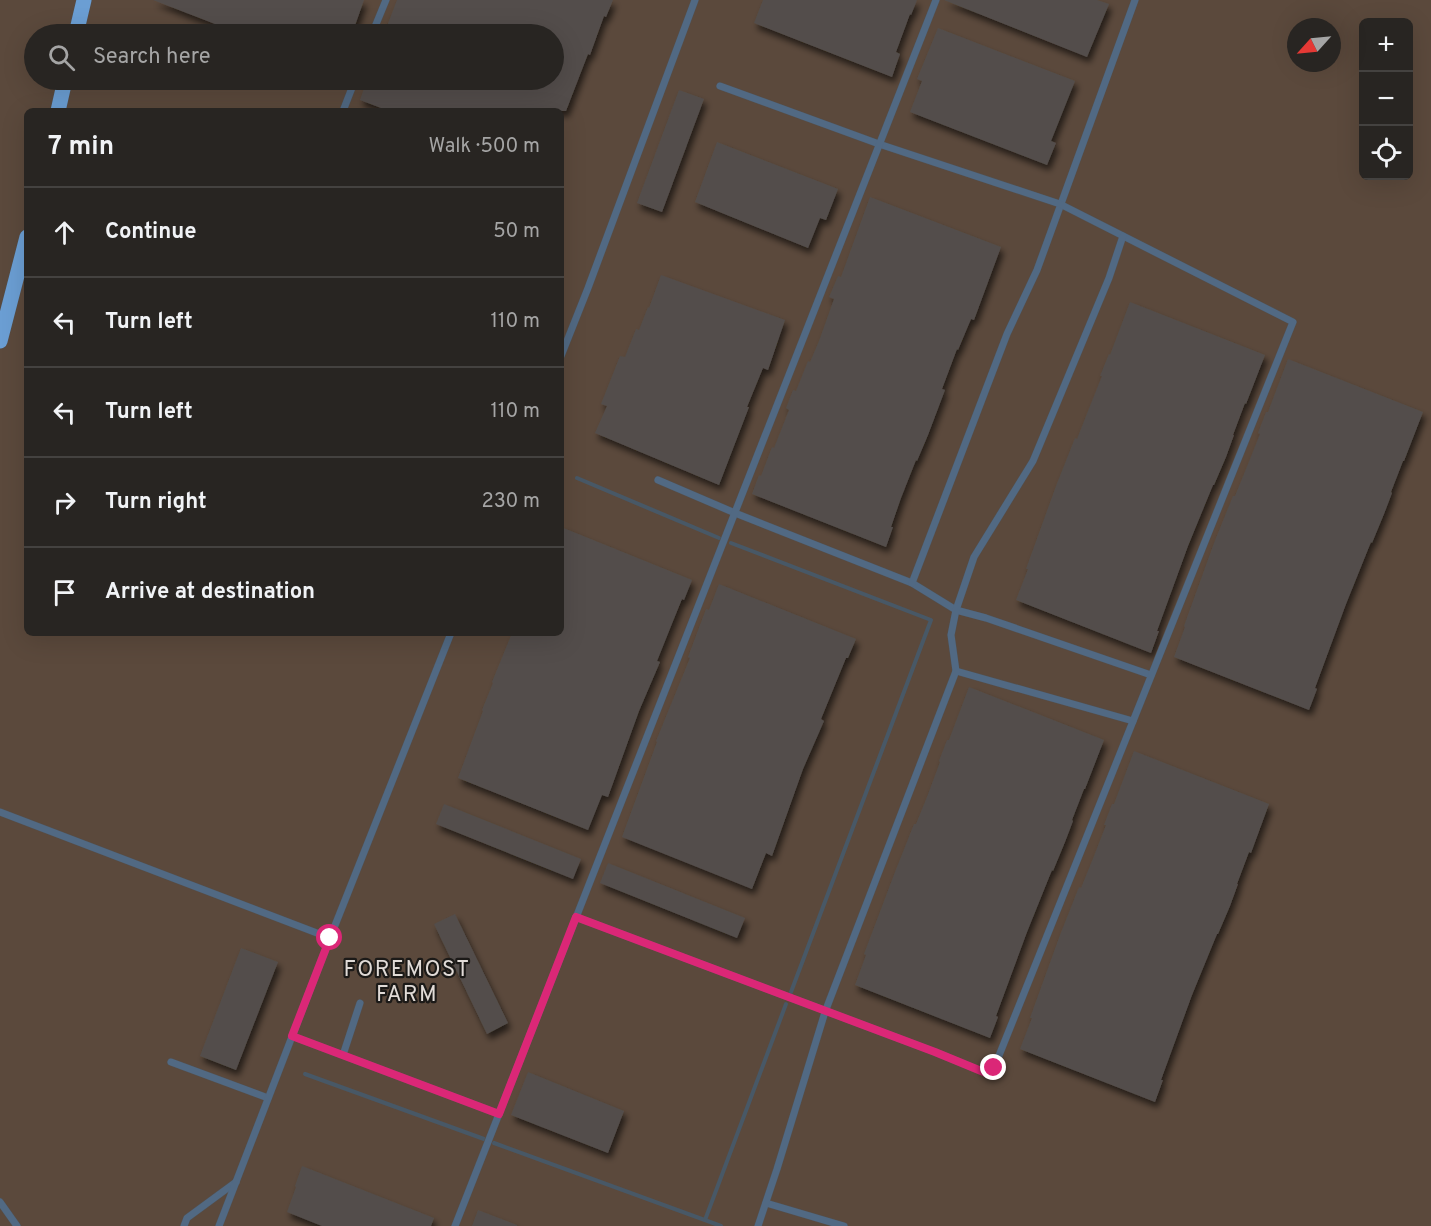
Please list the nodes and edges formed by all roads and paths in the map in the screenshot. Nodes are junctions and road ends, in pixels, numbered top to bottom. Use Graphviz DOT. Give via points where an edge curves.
graph roads {
  1 [pos="84,0"];
  2 [pos="386,0"];
  3 [pos="695,0"];
  4 [pos="936,0"];
  5 [pos="1135,0"];
  6 [pos="78,24"];
  7 [pos="376,24"];
  8 [pos="720,86"];
  9 [pos="63,90"];
  10 [pos="351,90"];
  11 [pos="59,108"];
  12 [pos="344,108"];
  13 [pos="879,144"];
  14 [pos="1060,204"];
  15 [pos="1123,236"];
  16 [pos="24,249"];
  17 [pos="0,341"];
  18 [pos="564,348"];
  19 [pos="658,480"];
  20 [pos="735,513"];
  21 [pos="912,583"];
  22 [pos="956,610"];
  23 [pos="450,636"];
  24 [pos="956,671"];
  25 [pos="1151,675"];
  26 [pos="1133,721"];
  27 [pos="0,812"];
  28 [pos="576,917"];
  29 [pos="330,938"];
  30 [pos="360,1003"];
  31 [pos="825,1012"];
  32 [pos="292,1036"];
  33 [pos="343,1055"];
  34 [pos="171,1062"];
  35 [pos="268,1098"];
  36 [pos="499,1114"];
  37 [pos="236,1182"];
  38 [pos="0,1202"];
  39 [pos="766,1203"];
  40 [pos="16,1226"];
  41 [pos="184,1226"];
  42 [pos="219,1226"];
  43 [pos="455,1226"];
  44 [pos="758,1226"];
  45 [pos="844,1226"];
  1 -- 6 [label="main road"];
  2 -- 7 [label="lane"];
  3 -- 18 [label="lane"];
  4 -- 13 [label="lane"];
  5 -- 14 [label="lane"];
  8 -- 13 [label="lane"];
  9 -- 11 [label="main road"];
  10 -- 12 [label="lane"];
  13 -- 14 [label="lane"];
  13 -- 20 [label="lane"];
  14 -- 15 [label="lane"];
  14 -- 21 [label="lane"];
  15 -- 22 [label="lane" via="1033,461 974,557"];
  15 -- 25 [label="lane" via="1293,322"];
  16 -- 17 [label="main road"];
  19 -- 20 [label="lane"];
  20 -- 21 [label="lane"];
  20 -- 28 [label="lane"];
  21 -- 22 [label="lane"];
  22 -- 24 [label="lane" via="951,635"];
  22 -- 25 [label="lane"];
  23 -- 29 [label="lane"];
  24 -- 26 [label="lane"];
  24 -- 31 [label="lane"];
  25 -- 26 [label="lane"];
  26 -- 31 [label="lane" via="994,1068 986,1073"];
  27 -- 29 [label="lane"];
  28 -- 31 [label="lane"];
  28 -- 36 [label="lane"];
  29 -- 32 [label="lane"];
  30 -- 33 [label="lane"];
  31 -- 39 [label="lane"];
  32 -- 33 [label="lane"];
  32 -- 35 [label="lane"];
  33 -- 36 [label="lane"];
  34 -- 35 [label="lane"];
  35 -- 37 [label="lane"];
  36 -- 43 [label="lane"];
  37 -- 41 [label="lane" via="187,1218"];
  37 -- 42 [label="lane"];
  38 -- 40 [label="lane"];
  39 -- 44 [label="lane"];
  39 -- 45 [label="lane"];
}
